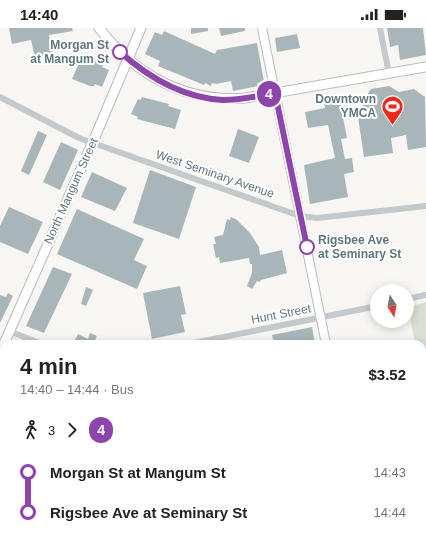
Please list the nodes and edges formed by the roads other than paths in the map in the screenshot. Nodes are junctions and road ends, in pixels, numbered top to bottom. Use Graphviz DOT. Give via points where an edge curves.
graph roads {
  1 [pos="99,28"];
  2 [pos="141,28"];
  3 [pos="262,28"];
  4 [pos="380,28"];
  5 [pos="128,59"];
  6 [pos="426,67"];
  7 [pos="389,74"];
  8 [pos="275,93"];
  9 [pos="0,97"];
  10 [pos="93,143"];
  11 [pos="426,206"];
  12 [pos="300,216"];
  13 [pos="426,295"];
  14 [pos="414,298"];
  15 [pos="370,307"];
  16 [pos="322,317"];
  17 [pos="10,331"];
  18 [pos="6,340"];
  19 [pos="32,340"];
  20 [pos="209,340"];
  21 [pos="325,340"];
  1 -- 5 [label="main road"];
  2 -- 5 [label="main road, North Mangum Street"];
  3 -- 8 [label="street"];
  4 -- 7 [label="street"];
  5 -- 8 [label="main road" via="170,86 204,98 228,100"];
  5 -- 10 [label="main road, North Mangum Street"];
  6 -- 7 [label="main road"];
  7 -- 8 [label="main road"];
  8 -- 12 [label="street"];
  9 -- 10 [label="street, West Seminary Avenue" via="68,133"];
  10 -- 12 [label="street, West Seminary Avenue"];
  10 -- 17 [label="main road, North Mangum Street"];
  11 -- 12 [label="street, West Seminary Avenue" via="317,218"];
  12 -- 16 [label="street"];
  13 -- 14 [label="street"];
  15 -- 16 [label="street, Hunt Street"];
  16 -- 20 [label="street, Hunt Street"];
  16 -- 21 [label="street"];
  17 -- 18 [label="main road, North Mangum Street"];
  17 -- 19 [label="street"];
}
